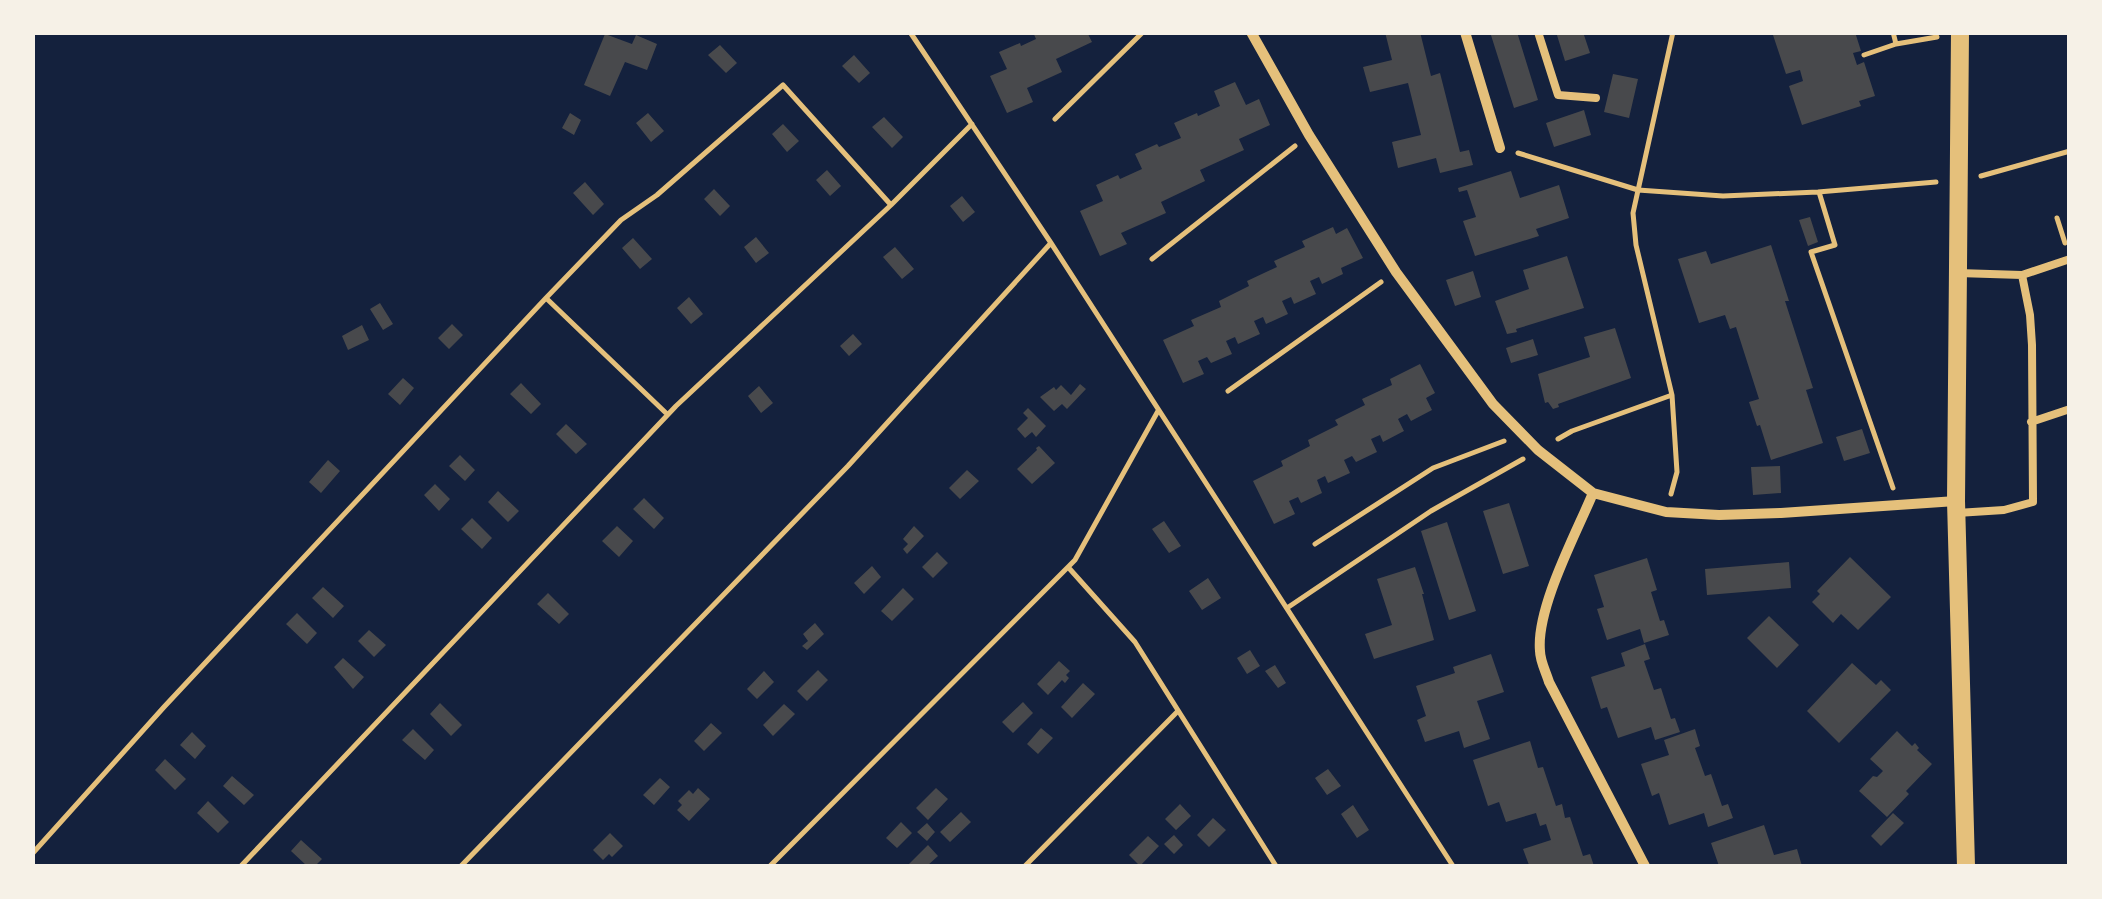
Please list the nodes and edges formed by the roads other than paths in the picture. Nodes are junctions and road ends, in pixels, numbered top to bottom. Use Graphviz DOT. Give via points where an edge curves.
graph roads {
  1 [pos="1252,32"];
  2 [pos="1465,32"];
  3 [pos="1538,32"];
  4 [pos="1960,34"];
  5 [pos="1596,98"];
  6 [pos="1500,148"];
  7 [pos="2070,259"];
  8 [pos="1958,273"];
  9 [pos="2022,274"];
  10 [pos="2070,410"];
  11 [pos="2031,422"];
  12 [pos="1594,493"];
  13 [pos="1956,508"];
  14 [pos="1645,866"];
  15 [pos="1966,866"];
  1 -- 12 [label="street" via="1396,272 1494,404 1538,450"];
  2 -- 6 [label="street"];
  3 -- 5 [label="lane" via="1558,95"];
  4 -- 8 [label="street"];
  7 -- 9 [label="lane"];
  8 -- 9 [label="lane"];
  8 -- 13 [label="street"];
  9 -- 11 [label="lane" via="2032,345"];
  10 -- 11 [label="lane"];
  11 -- 13 [label="lane" via="2033,502 2004,510"];
  12 -- 13 [label="street" via="1666,512 1719,515"];
  12 -- 14 [label="street" via="1547,602 1540,652 1548,682"];
  13 -- 15 [label="street"];
}
